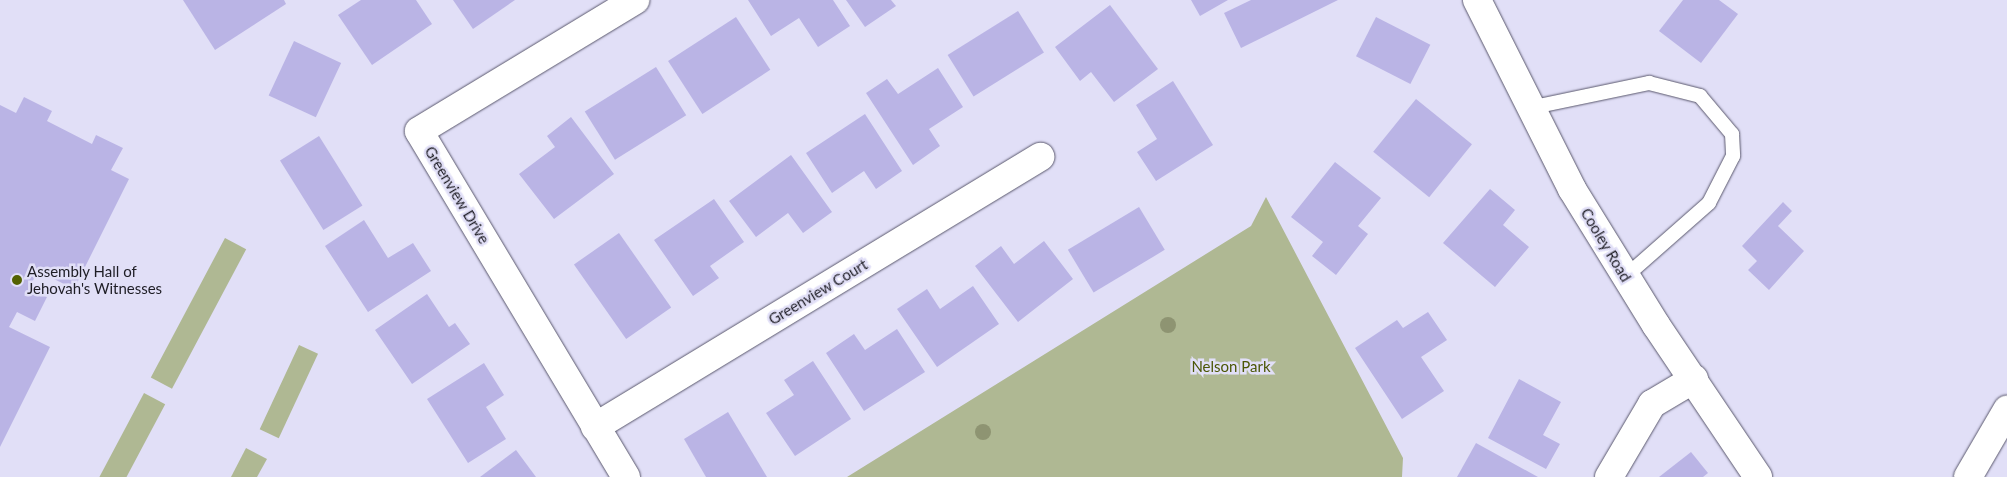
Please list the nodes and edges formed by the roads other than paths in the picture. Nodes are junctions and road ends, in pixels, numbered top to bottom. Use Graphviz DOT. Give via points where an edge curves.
graph roads {
  1 [pos="635,0"];
  2 [pos="1477,0"];
  3 [pos="1529,108"];
  4 [pos="1040,157"];
  5 [pos="1626,277"];
  6 [pos="1694,378"];
  7 [pos="2007,410"];
  8 [pos="595,427"];
  9 [pos="626,477"];
  10 [pos="1609,477"];
  11 [pos="1758,477"];
  12 [pos="1968,477"];
  1 -- 8 [label="street, Greenview Drive" via="419,131"];
  2 -- 3 [label="street, Cooley Road"];
  3 -- 5 [label="street, Cooley Road"];
  3 -- 5 [label="lane" via="1649,83 1700,96 1732,134 1733,156 1709,203"];
  4 -- 8 [label="street, Greenview Court"];
  5 -- 6 [label="street, Cooley Road"];
  6 -- 10 [label="street" via="1652,404"];
  6 -- 11 [label="street, Cooley Road"];
  7 -- 12 [label="street"];
  8 -- 9 [label="street, Greenview Drive"];
}
